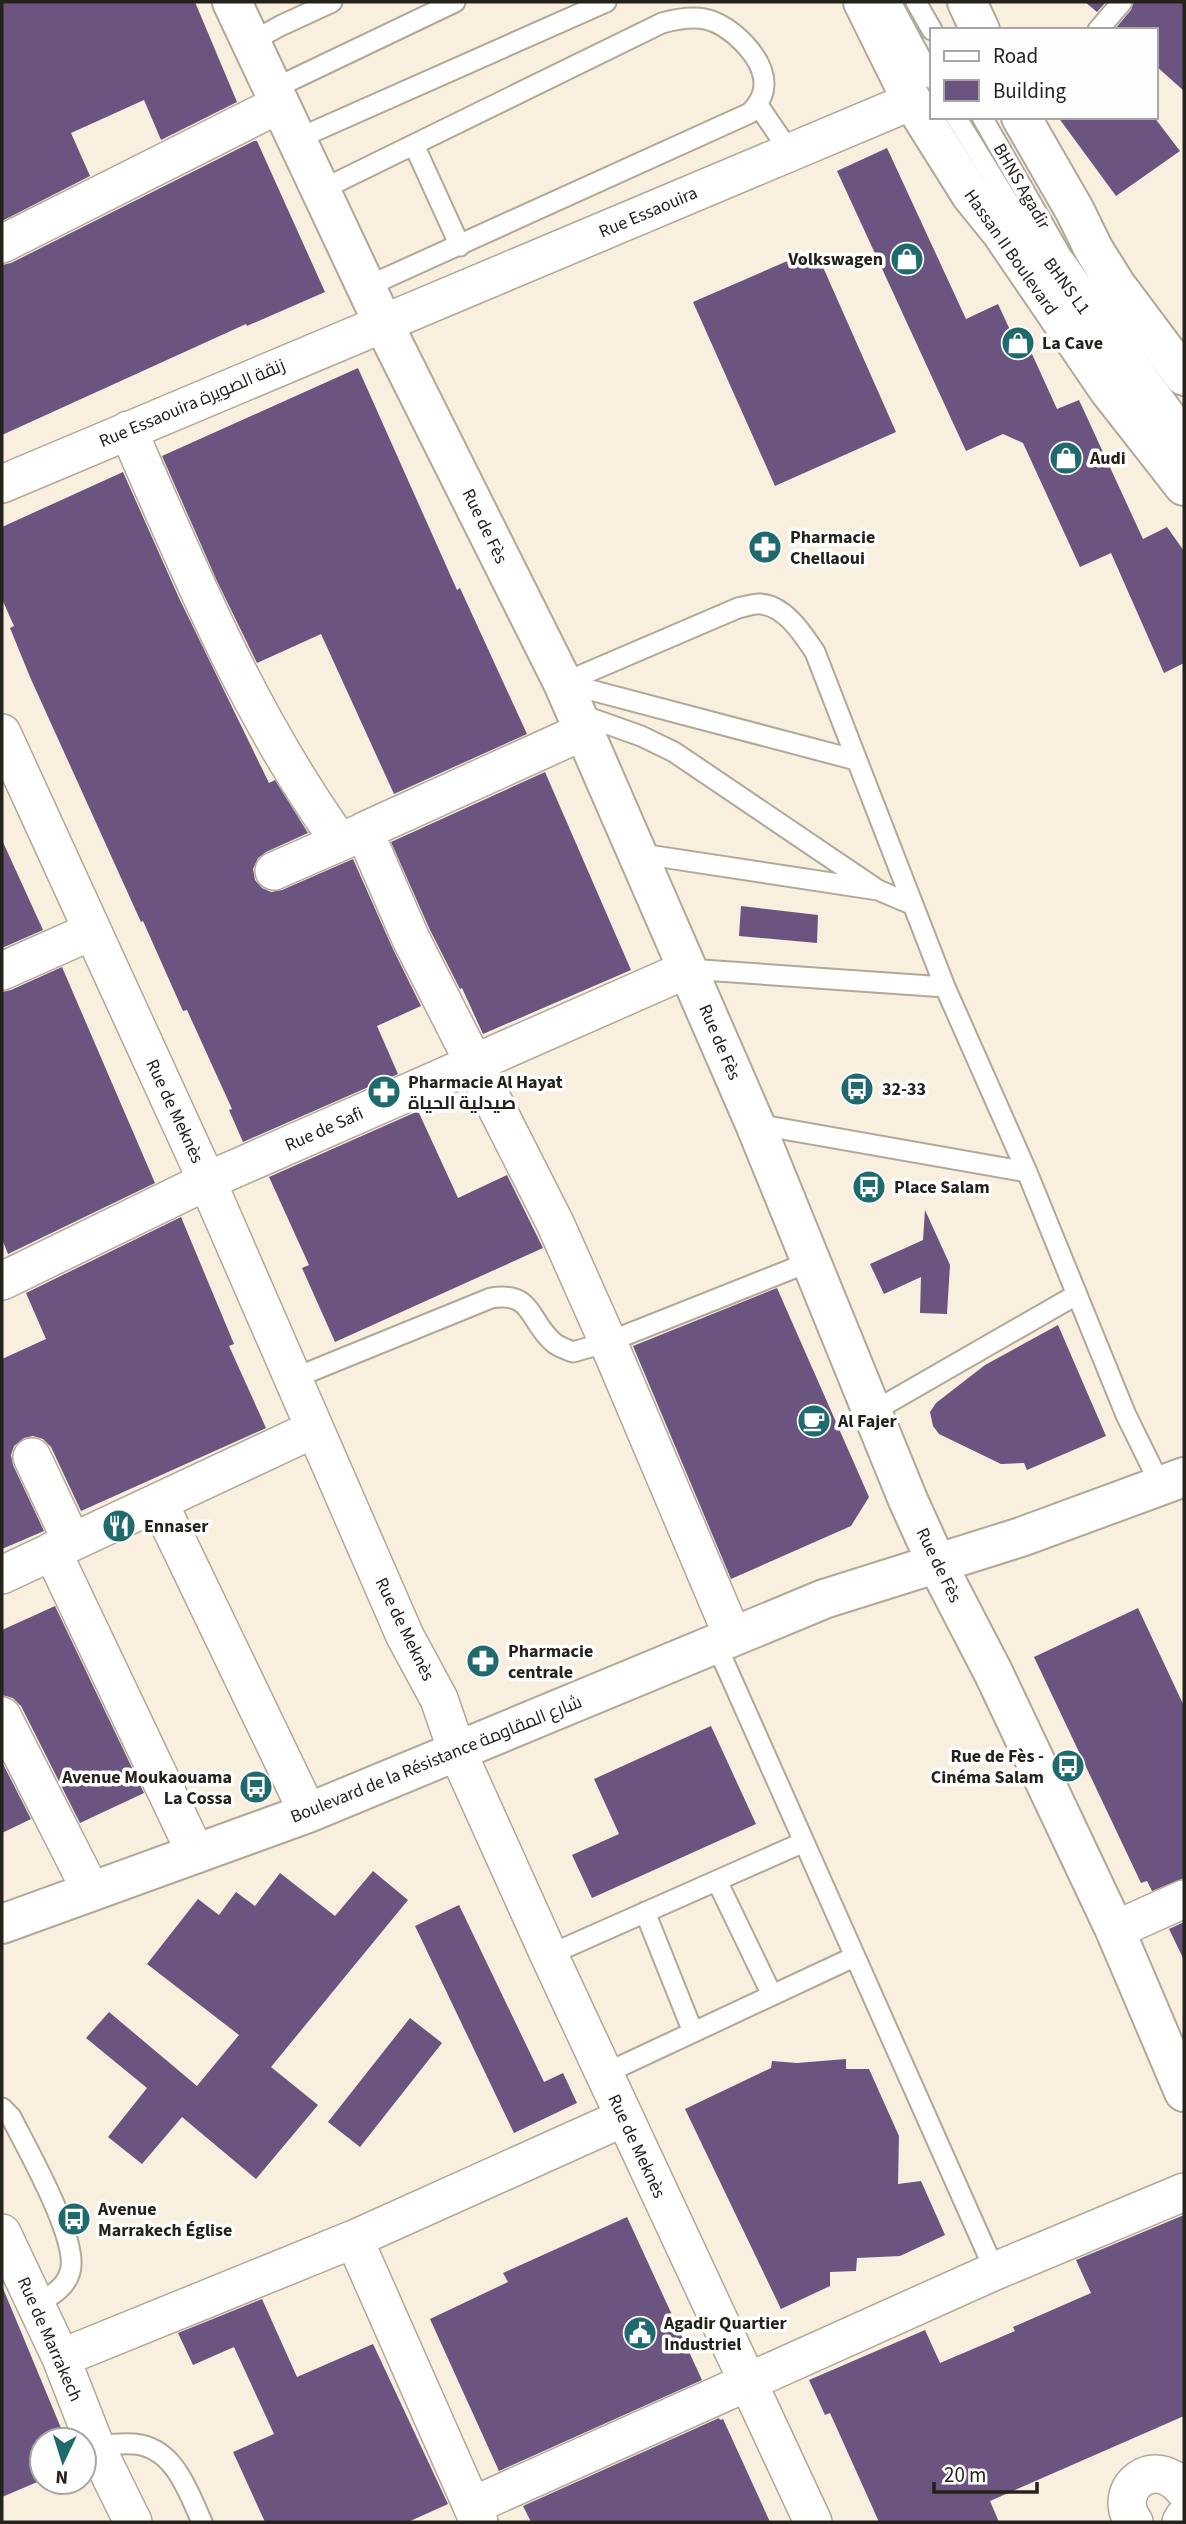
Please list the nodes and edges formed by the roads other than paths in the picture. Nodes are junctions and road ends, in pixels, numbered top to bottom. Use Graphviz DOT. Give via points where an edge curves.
graph roads {
  1 [pos="232,2"];
  2 [pos="332,2"];
  3 [pos="455,2"];
  4 [pos="863,2"];
  5 [pos="891,2"];
  6 [pos="916,2"];
  7 [pos="967,2"];
  8 [pos="1122,2"];
  9 [pos="594,4"];
  10 [pos="931,28"];
  11 [pos="979,28"];
  12 [pos="1100,28"];
  13 [pos="251,42"];
  14 [pos="922,90"];
  15 [pos="277,96"];
  16 [pos="758,105"];
  17 [pos="930,107"];
  18 [pos="936,119"];
  19 [pos="957,119"];
  20 [pos="983,119"];
  21 [pos="1024,119"];
  22 [pos="297,139"];
  23 [pos="414,145"];
  24 [pos="790,152"];
  25 [pos="321,190"];
  26 [pos="2,244"];
  27 [pos="460,246"];
  28 [pos="366,287"];
  29 [pos="383,323"];
  30 [pos="1184,376"];
  31 [pos="1184,425"];
  32 [pos="128,430"];
  33 [pos="1184,450"];
  34 [pos="2,485"];
  35 [pos="1184,486"];
  36 [pos="574,709"];
  37 [pos="5,749"];
  38 [pos="856,760"];
  39 [pos="352,837"];
  40 [pos="635,853"];
  41 [pos="274,871"];
  42 [pos="878,890"];
  43 [pos="911,904"];
  44 [pos="92,931"];
  45 [pos="688,969"];
  46 [pos="2,971"];
  47 [pos="945,988"];
  48 [pos="475,1063"];
  49 [pos="755,1124"];
  50 [pos="1027,1172"];
  51 [pos="207,1181"];
  52 [pos="812,1261"];
  53 [pos="2,1281"];
  54 [pos="1076,1295"];
  55 [pos="608,1342"];
  56 [pos="292,1379"];
  57 [pos="874,1411"];
  58 [pos="314,1429"];
  59 [pos="32,1457"];
  60 [pos="1172,1482"];
  61 [pos="159,1503"];
  62 [pos="62,1546"];
  63 [pos="937,1564"];
  64 [pos="2,1574"];
  65 [pos="725,1640"];
  66 [pos="2,1716"];
  67 [pos="457,1751"];
  68 [pos="308,1813"];
  69 [pos="804,1842"];
  70 [pos="196,1854"];
  71 [pos="717,1881"];
  72 [pos="91,1891"];
  73 [pos="1184,1899"];
  74 [pos="645,1912"];
  75 [pos="2,1924"];
  76 [pos="1115,1930"];
  77 [pos="549,1955"];
  78 [pos="854,1956"];
  79 [pos="772,1995"];
  80 [pos="693,2032"];
  81 [pos="604,2074"];
  82 [pos="1184,2092"];
  83 [pos="2,2108"];
  84 [pos="623,2118"];
  85 [pos="1184,2192"];
  86 [pos="2,2233"];
  87 [pos="354,2239"];
  88 [pos="995,2271"];
  89 [pos="36,2305"];
  90 [pos="61,2358"];
  91 [pos="748,2381"];
  92 [pos="88,2426"];
  93 [pos="98,2445"];
  94 [pos="98,2451"];
  95 [pos="1184,2490"];
  96 [pos="475,2514"];
  97 [pos="1184,2517"];
  98 [pos="133,2522"];
  99 [pos="202,2522"];
  100 [pos="813,2522"];
  101 [pos="1134,2522"];
  102 [pos="1181,2522"];
  1 -- 13 [label="street, Rue de Fès"];
  2 -- 13 [label="lane"];
  3 -- 15 [label="lane"];
  4 -- 14 [label="street, Hassan II Boulevard"];
  5 -- 14 [label="lane"];
  6 -- 10 [label="lane"];
  7 -- 11 [label="street"];
  8 -- 12 [label="lane"];
  9 -- 22 [label="lane"];
  13 -- 15 [label="street, Rue de Fès"];
  14 -- 17 [label="street, Hassan II Boulevard"];
  14 -- 24 [label="street, Rue Essaouira"];
  15 -- 22 [label="street, Rue de Fès"];
  15 -- 26 [label="street"];
  16 -- 23 [label="lane" via="765,86 763,75 736,34 707,19 677,19"];
  16 -- 24 [label="lane"];
  16 -- 27 [label="lane" via="741,118"];
  18 -- 35 [label="street, Hassan II Boulevard" via="971,195 1001,232 1076,346"];
  19 -- 33 [label="lane, BHNS L1" via="1022,225"];
  20 -- 31 [label="lane, BHNS Agadir" via="1061,255"];
  21 -- 30 [label="street" via="1094,250"];
  22 -- 25 [label="street, Rue de Fès"];
  23 -- 25 [label="lane"];
  23 -- 27 [label="lane"];
  24 -- 29 [label="street, Rue Essaouira"];
  25 -- 28 [label="street, Rue de Fès"];
  27 -- 28 [label="lane"];
  28 -- 29 [label="street, Rue de Fès"];
  29 -- 32 [label="street, Rue Essaouira زنقة الصويرة"];
  29 -- 36 [label="street, Rue de Fès"];
  32 -- 34 [label="street, Rue Essaouira زنقة الصويرة"];
  32 -- 39 [label="street" via="259,714 308,797"];
  36 -- 38 [label="lane"];
  36 -- 38 [label="lane" via="738,608 761,604 781,612 815,652"];
  36 -- 39 [label="street"];
  36 -- 40 [label="street, Rue de Fès"];
  36 -- 42 [label="lane" via="674,752"];
  37 -- 44 [label="street, Rue de Meknès"];
  38 -- 43 [label="lane"];
  39 -- 41 [label="street"];
  39 -- 48 [label="street"];
  40 -- 42 [label="lane"];
  40 -- 45 [label="street, Rue de Fès"];
  42 -- 43 [label="lane"];
  43 -- 47 [label="lane"];
  44 -- 46 [label="street"];
  44 -- 51 [label="street, Rue de Meknès"];
  45 -- 47 [label="lane"];
  45 -- 48 [label="street, Rue de Safi"];
  45 -- 49 [label="street, Rue de Fès"];
  47 -- 50 [label="lane"];
  48 -- 51 [label="street, Rue de Safi"];
  48 -- 55 [label="street"];
  49 -- 50 [label="lane"];
  49 -- 52 [label="street, Rue de Fès"];
  50 -- 54 [label="lane"];
  51 -- 53 [label="street, Rue de Safi"];
  51 -- 56 [label="street, Rue de Meknès"];
  52 -- 55 [label="lane"];
  52 -- 57 [label="street, Rue de Fès"];
  54 -- 57 [label="lane"];
  54 -- 60 [label="lane" via="1126,1415"];
  55 -- 56 [label="lane" via="573,1352 556,1345 520,1299 507,1295"];
  55 -- 65 [label="street"];
  56 -- 58 [label="street, Rue de Meknès"];
  57 -- 63 [label="street, Rue de Fès"];
  58 -- 61 [label="street"];
  58 -- 67 [label="street, Rue de Meknès" via="405,1636 439,1699"];
  59 -- 62 [label="street"];
  60 -- 63 [label="street, Boulevard de la Résistance شارع المقاومة"];
  61 -- 62 [label="street"];
  61 -- 68 [label="street"];
  62 -- 64 [label="street"];
  62 -- 70 [label="street"];
  63 -- 65 [label="street, Boulevard de la Résistance شارع المقاومة" via="824,1599"];
  63 -- 76 [label="street, Rue de Fès"];
  65 -- 67 [label="street, Boulevard de la Résistance شارع المقاومة"];
  65 -- 69 [label="lane"];
  66 -- 72 [label="street"];
  67 -- 68 [label="street, Boulevard de la Résistance شارع المقاومة"];
  67 -- 77 [label="street, Rue de Meknès"];
  68 -- 70 [label="street, Boulevard de la Résistance شارع المقاومة"];
  69 -- 71 [label="lane"];
  69 -- 78 [label="lane"];
  70 -- 72 [label="street, Boulevard de la Résistance شارع المقاومة"];
  71 -- 74 [label="lane"];
  71 -- 79 [label="lane"];
  72 -- 75 [label="street, Boulevard de la Résistance شارع المقاومة"];
  73 -- 76 [label="street"];
  74 -- 77 [label="lane"];
  74 -- 80 [label="lane"];
  76 -- 82 [label="street, Rue de Fès"];
  77 -- 81 [label="street, Rue de Meknès"];
  78 -- 79 [label="lane"];
  78 -- 88 [label="lane"];
  79 -- 80 [label="lane"];
  80 -- 81 [label="lane"];
  81 -- 84 [label="street, Rue de Meknès"];
  83 -- 89 [label="lane" via="11,2117 63,2224 70,2249 71,2271 60,2289"];
  84 -- 87 [label="street"];
  84 -- 91 [label="street, Rue de Meknès"];
  85 -- 88 [label="street"];
  86 -- 89 [label="street, Rue de Marrakech"];
  87 -- 90 [label="street"];
  87 -- 96 [label="street"];
  88 -- 91 [label="street"];
  89 -- 90 [label="street, Rue de Marrakech"];
  90 -- 92 [label="street, Rue de Marrakech"];
  91 -- 96 [label="street"];
  91 -- 100 [label="street, Rue de Meknès"];
  93 -- 99 [label="lane" via="136,2444 160,2452 178,2472"];
  94 -- 98 [label="street, Rue de Marrakech"];
  95 -- 101 [label="street" via="1167,2475 1144,2477 1128,2494"];
  97 -- 102 [label="street"];
}
